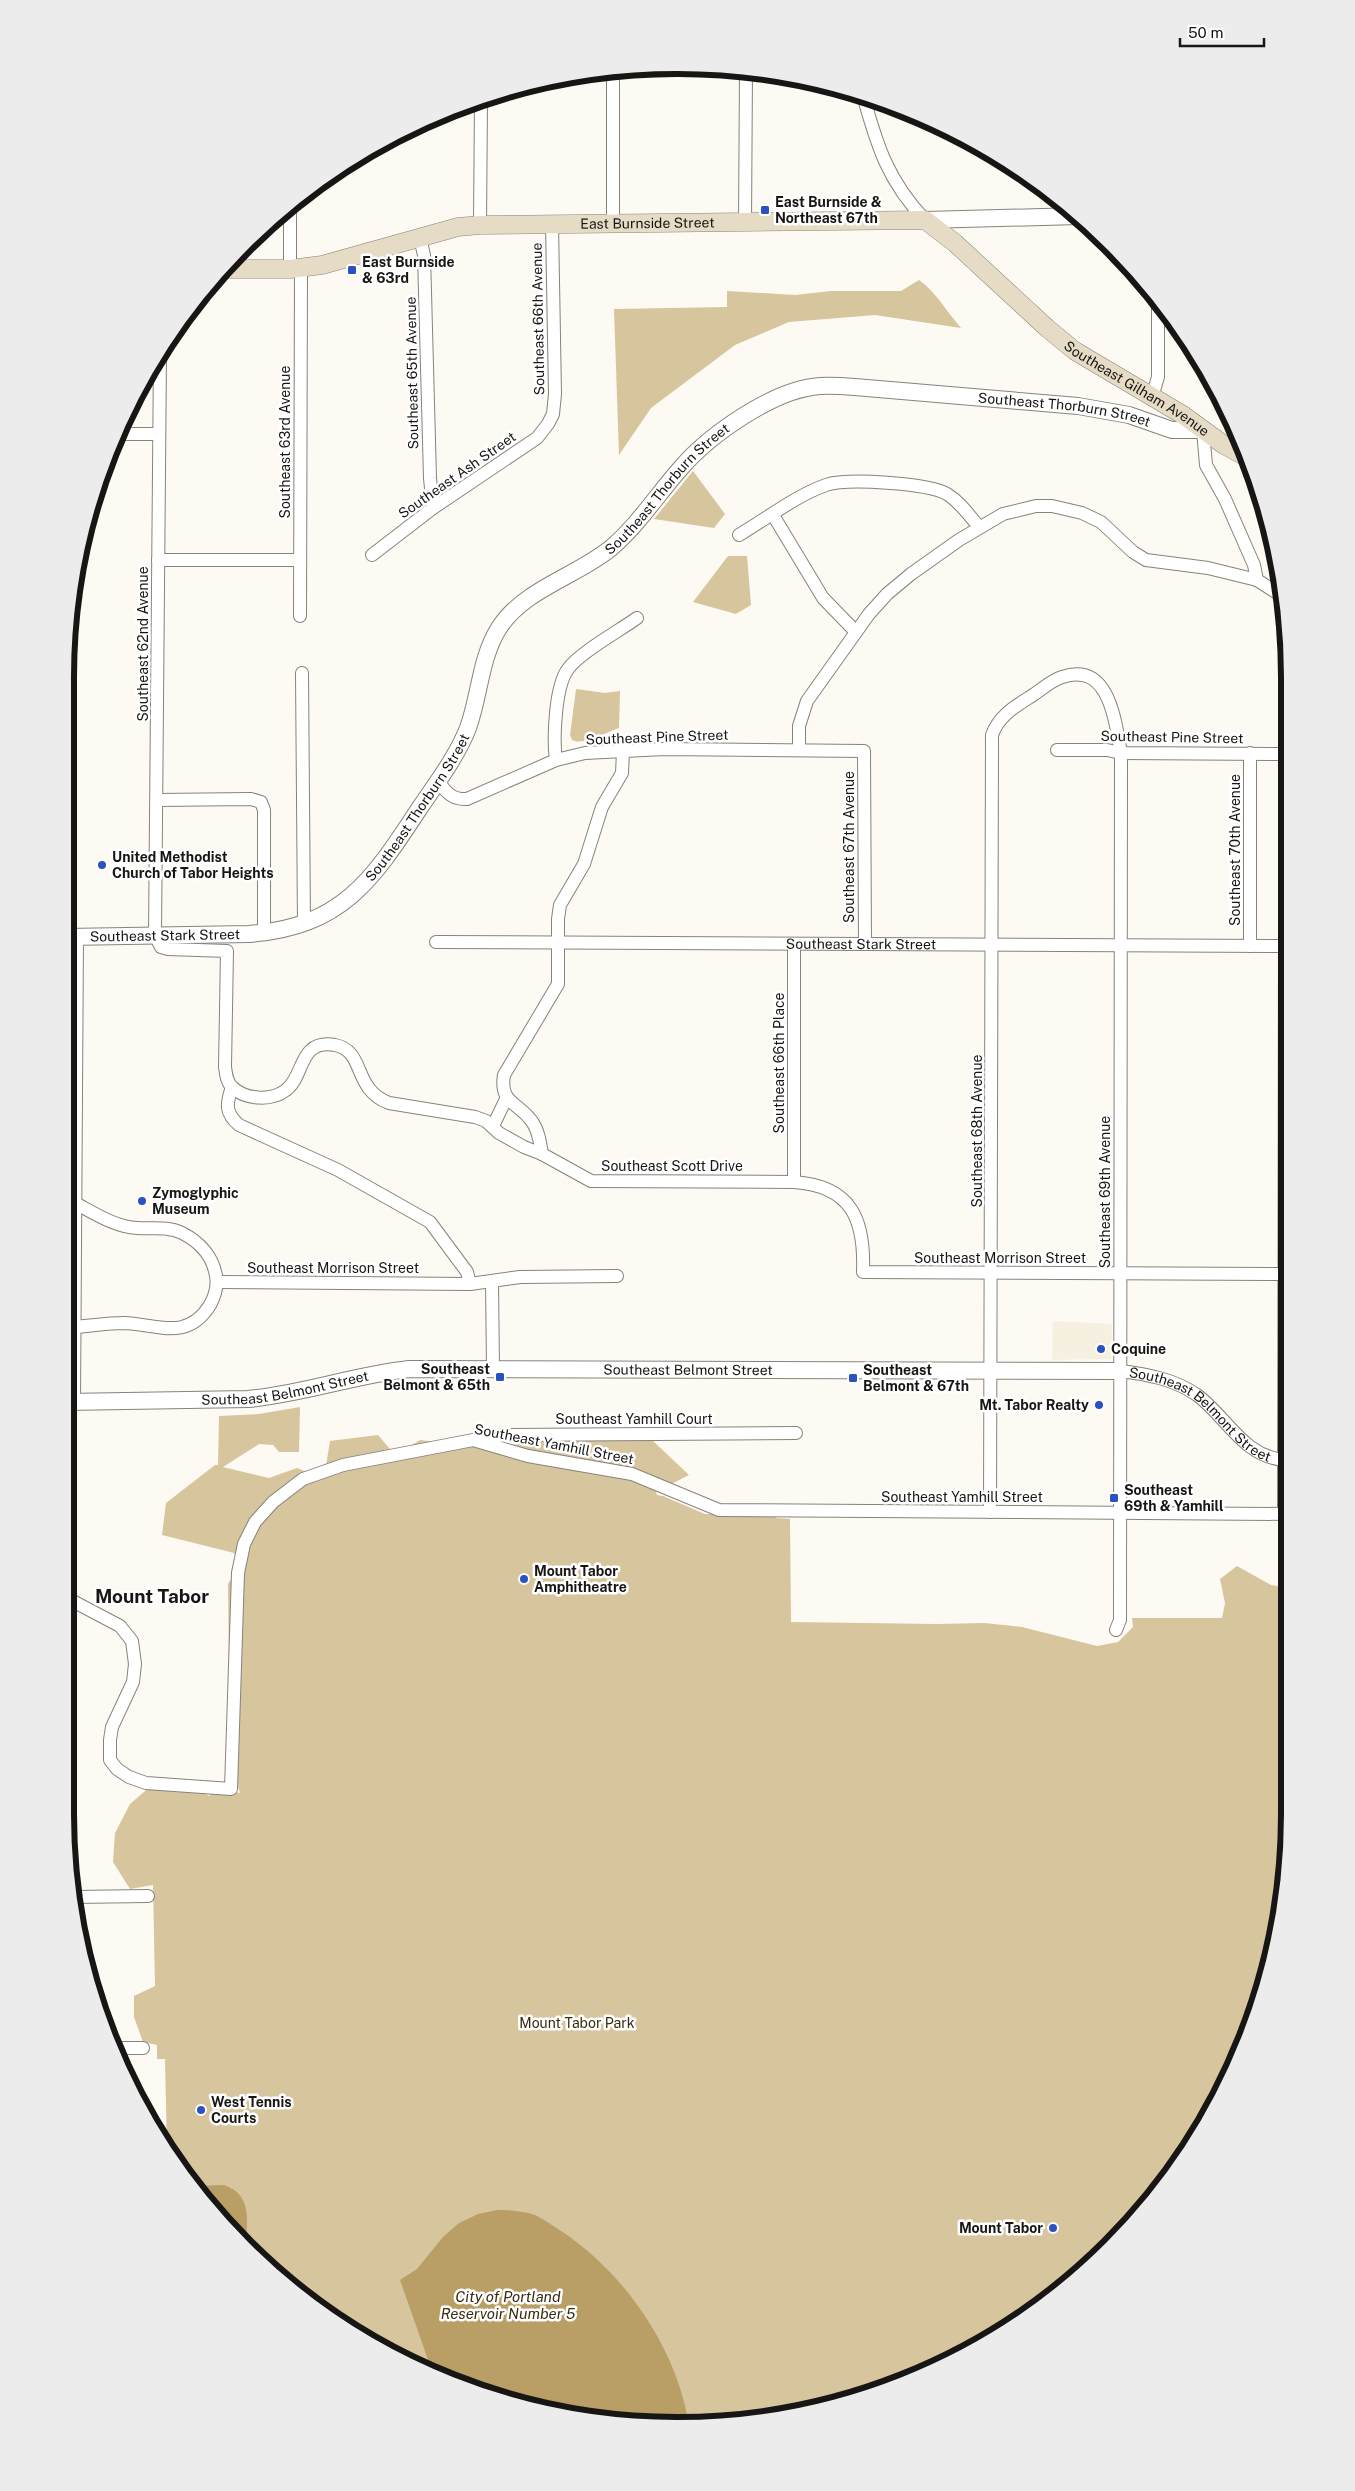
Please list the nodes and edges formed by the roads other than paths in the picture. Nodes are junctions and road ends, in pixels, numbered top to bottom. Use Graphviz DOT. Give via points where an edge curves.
graph roads {
  1 [pos="613,78"];
  2 [pos="746,78"];
  3 [pos="866,104"];
  4 [pos="481,107"];
  5 [pos="291,214"];
  6 [pos="1065,215"];
  7 [pos="924,220"];
  8 [pos="745,223"];
  9 [pos="552,224"];
  10 [pos="613,224"];
  11 [pos="480,225"];
  12 [pos="420,238"];
  13 [pos="234,269"];
  14 [pos="296,269"];
  15 [pos="1158,313"];
  16 [pos="160,368"];
  17 [pos="1152,396"];
  18 [pos="553,414"];
  19 [pos="1203,430"];
  20 [pos="125,434"];
  21 [pos="159,434"];
  22 [pos="1237,451"];
  23 [pos="433,508"];
  24 [pos="773,515"];
  25 [pos="979,526"];
  26 [pos="739,534"];
  27 [pos="372,556"];
  28 [pos="158,560"];
  29 [pos="300,560"];
  30 [pos="1258,580"];
  31 [pos="1275,591"];
  32 [pos="300,616"];
  33 [pos="637,618"];
  34 [pos="856,632"];
  35 [pos="302,673"];
  36 [pos="799,750"];
  37 [pos="1057,750"];
  38 [pos="864,751"];
  39 [pos="623,752"];
  40 [pos="1121,753"];
  41 [pos="1250,753"];
  42 [pos="1281,754"];
  43 [pos="556,760"];
  44 [pos="438,781"];
  45 [pos="157,800"];
  46 [pos="304,924"];
  47 [pos="264,933"];
  48 [pos="155,935"];
  49 [pos="74,937"];
  50 [pos="436,942"];
  51 [pos="558,943"];
  52 [pos="794,944"];
  53 [pos="865,944"];
  54 [pos="992,944"];
  55 [pos="1121,945"];
  56 [pos="1250,946"];
  57 [pos="1281,946"];
  58 [pos="232,1087"];
  59 [pos="506,1099"];
  60 [pos="493,1126"];
  61 [pos="542,1154"];
  62 [pos="794,1182"];
  63 [pos="74,1202"];
  64 [pos="863,1272"];
  65 [pos="992,1273"];
  66 [pos="1119,1273"];
  67 [pos="1281,1274"];
  68 [pos="617,1276"];
  69 [pos="217,1282"];
  70 [pos="492,1282"];
  71 [pos="470,1284"];
  72 [pos="74,1328"];
  73 [pos="493,1368"];
  74 [pos="991,1370"];
  75 [pos="1120,1371"];
  76 [pos="74,1402"];
  77 [pos="796,1433"];
  78 [pos="473,1440"];
  79 [pos="1281,1460"];
  80 [pos="990,1512"];
  81 [pos="1120,1512"];
  82 [pos="1281,1514"];
  83 [pos="74,1602"];
  84 [pos="1116,1630"];
  85 [pos="148,1896"];
  86 [pos="80,1897"];
  87 [pos="121,2048"];
  88 [pos="143,2048"];
  1 -- 10 [label="street"];
  2 -- 8 [label="street"];
  3 -- 7 [label="street" via="883,161 899,190"];
  4 -- 11 [label="street"];
  5 -- 14 [label="street, Southeast 63rd Avenue"];
  6 -- 7 [label="street, East Burnside Street"];
  7 -- 8 [label="main road, East Burnside Street"];
  7 -- 17 [label="main road, Southeast Gilham Avenue" via="955,243 1075,350"];
  8 -- 10 [label="main road, East Burnside Street"];
  9 -- 10 [label="main road, East Burnside Street"];
  9 -- 11 [label="main road, East Burnside Street"];
  9 -- 18 [label="street, Southeast 66th Avenue"];
  11 -- 12 [label="main road, East Burnside Street" via="458,227"];
  12 -- 14 [label="main road, East Burnside Street"];
  12 -- 23 [label="street, Southeast 65th Avenue" via="424,255"];
  13 -- 14 [label="main road, East Burnside Street"];
  14 -- 29 [label="street, Southeast 63rd Avenue"];
  15 -- 17 [label="street" via="1158,377"];
  16 -- 21 [label="street, Southeast 62nd Avenue"];
  17 -- 19 [label="main road, Southeast Gilham Avenue"];
  18 -- 23 [label="street, Southeast Ash Street" via="537,438"];
  19 -- 22 [label="main road"];
  19 -- 30 [label="street, Southeast Gilham Avenue" via="1206,466 1225,499"];
  19 -- 44 [label="street, Southeast Thorburn Street" via="1172,430 1130,416 1086,407 864,388 820,386 785,395 750,413 707,442 611,548 531,598 506,619 487,652 464,738"];
  20 -- 21 [label="street"];
  21 -- 28 [label="street, Southeast 62nd Avenue"];
  23 -- 27 [label="street, Southeast Ash Street"];
  24 -- 25 [label="street" via="827,484 859,481 945,493 959,502"];
  24 -- 26 [label="street"];
  24 -- 34 [label="street" via="824,598"];
  25 -- 30 [label="street" via="1022,508 1052,506 1082,513 1101,522 1146,560 1208,568"];
  25 -- 34 [label="street" via="887,594"];
  28 -- 29 [label="street"];
  28 -- 45 [label="street, Southeast 62nd Avenue"];
  29 -- 32 [label="street, Southeast 63rd Avenue"];
  30 -- 31 [label="street"];
  33 -- 43 [label="street" via="568,668 561,689 554,744"];
  34 -- 36 [label="street" via="807,701 799,726"];
  35 -- 46 [label="street"];
  36 -- 38 [label="street, Southeast Pine Street"];
  36 -- 39 [label="street, Southeast Pine Street" via="664,749"];
  37 -- 40 [label="street, Southeast Pine Street"];
  38 -- 53 [label="street, Southeast 67th Avenue"];
  39 -- 43 [label="street, Southeast Pine Street" via="585,753"];
  39 -- 51 [label="street" via="622,773 602,807 584,864 560,905"];
  40 -- 41 [label="street, Southeast Pine Street"];
  40 -- 54 [label="street, Southeast 68th Avenue" via="1106,694 1096,681 1081,675 1071,674 1049,684 1005,714 992,735"];
  40 -- 55 [label="street, Southeast 69th Avenue"];
  41 -- 42 [label="street, Southeast Pine Street"];
  41 -- 56 [label="street, Southeast 70th Avenue"];
  43 -- 44 [label="street, Southeast Pine Street" via="467,798 448,794"];
  44 -- 46 [label="street, Southeast Thorburn Street" via="370,879 346,902"];
  45 -- 47 [label="street" via="251,799 261,802 264,810"];
  45 -- 48 [label="street, Southeast 62nd Avenue"];
  46 -- 47 [label="street, Southeast Thorburn Street"];
  47 -- 48 [label="street, Southeast Stark Street"];
  48 -- 49 [label="street, Southeast Stark Street"];
  48 -- 58 [label="street" via="161,947 168,949 227,951 225,1067"];
  50 -- 51 [label="street, Southeast Stark Street"];
  51 -- 52 [label="street, Southeast Stark Street"];
  51 -- 59 [label="street" via="558,984 504,1075"];
  52 -- 53 [label="street, Southeast Stark Street"];
  52 -- 62 [label="street, Southeast 66th Place"];
  53 -- 54 [label="street, Southeast Stark Street"];
  54 -- 55 [label="street, Southeast Stark Street"];
  54 -- 65 [label="street, Southeast 68th Avenue"];
  55 -- 56 [label="street, Southeast Stark Street"];
  55 -- 66 [label="street, Southeast 69th Avenue"];
  56 -- 57 [label="street, Southeast Stark Street"];
  58 -- 60 [label="street, Southeast Scott Drive" via="251,1096 276,1096 291,1086 309,1051 328,1044 345,1049 354,1057 366,1087 377,1098 389,1103 475,1117"];
  58 -- 71 [label="street" via="226,1104 228,1112 239,1125 338,1170 430,1222 466,1272"];
  59 -- 60 [label="street"];
  59 -- 61 [label="street" via="532,1121"];
  60 -- 61 [label="street, Southeast Scott Drive" via="524,1147"];
  61 -- 62 [label="street, Southeast Scott Drive" via="590,1181"];
  62 -- 64 [label="street, Southeast Scott Drive" via="825,1187 848,1206 862,1236"];
  63 -- 69 [label="street" via="121,1225 163,1228 185,1234 208,1254"];
  63 -- 72 [label="street"];
  64 -- 65 [label="street, Southeast Morrison Street"];
  65 -- 66 [label="street, Southeast Morrison Street"];
  65 -- 74 [label="street, Southeast 68th Avenue"];
  66 -- 67 [label="street, Southeast Morrison Street"];
  66 -- 75 [label="street, Southeast 69th Avenue"];
  68 -- 70 [label="street, Southeast Morrison Street" via="520,1277"];
  69 -- 71 [label="street, Southeast Morrison Street"];
  69 -- 72 [label="street" via="208,1308 195,1322 186,1326 162,1329 123,1323"];
  70 -- 71 [label="street, Southeast Morrison Street"];
  70 -- 73 [label="street"];
  73 -- 74 [label="street, Southeast Belmont Street"];
  73 -- 76 [label="street, Southeast Belmont Street" via="393,1370 248,1399"];
  74 -- 75 [label="street, Southeast Belmont Street"];
  74 -- 80 [label="street, Southeast 68th Avenue"];
  75 -- 79 [label="street, Southeast Belmont Street" via="1153,1376 1183,1387 1205,1402 1254,1450 1266,1458"];
  75 -- 81 [label="street, Southeast 69th Avenue"];
  77 -- 78 [label="street, Southeast Yamhill Court" via="503,1435"];
  78 -- 80 [label="street, Southeast Yamhill Street" via="528,1456 632,1474 715,1509"];
  78 -- 83 [label="street, Southeast Yamhill Street" via="372,1458 320,1472 287,1490 256,1522 244,1544 238,1574 231,1789 146,1783 117,1769 110,1760 110,1740 112,1727 132,1682 135,1664 132,1641 120,1626"];
  80 -- 81 [label="street, Southeast Yamhill Street"];
  81 -- 82 [label="street, Southeast Yamhill Street"];
  81 -- 84 [label="street, Southeast 69th Avenue" via="1120,1620"];
  85 -- 86 [label="street"];
  87 -- 88 [label="street"];
}
